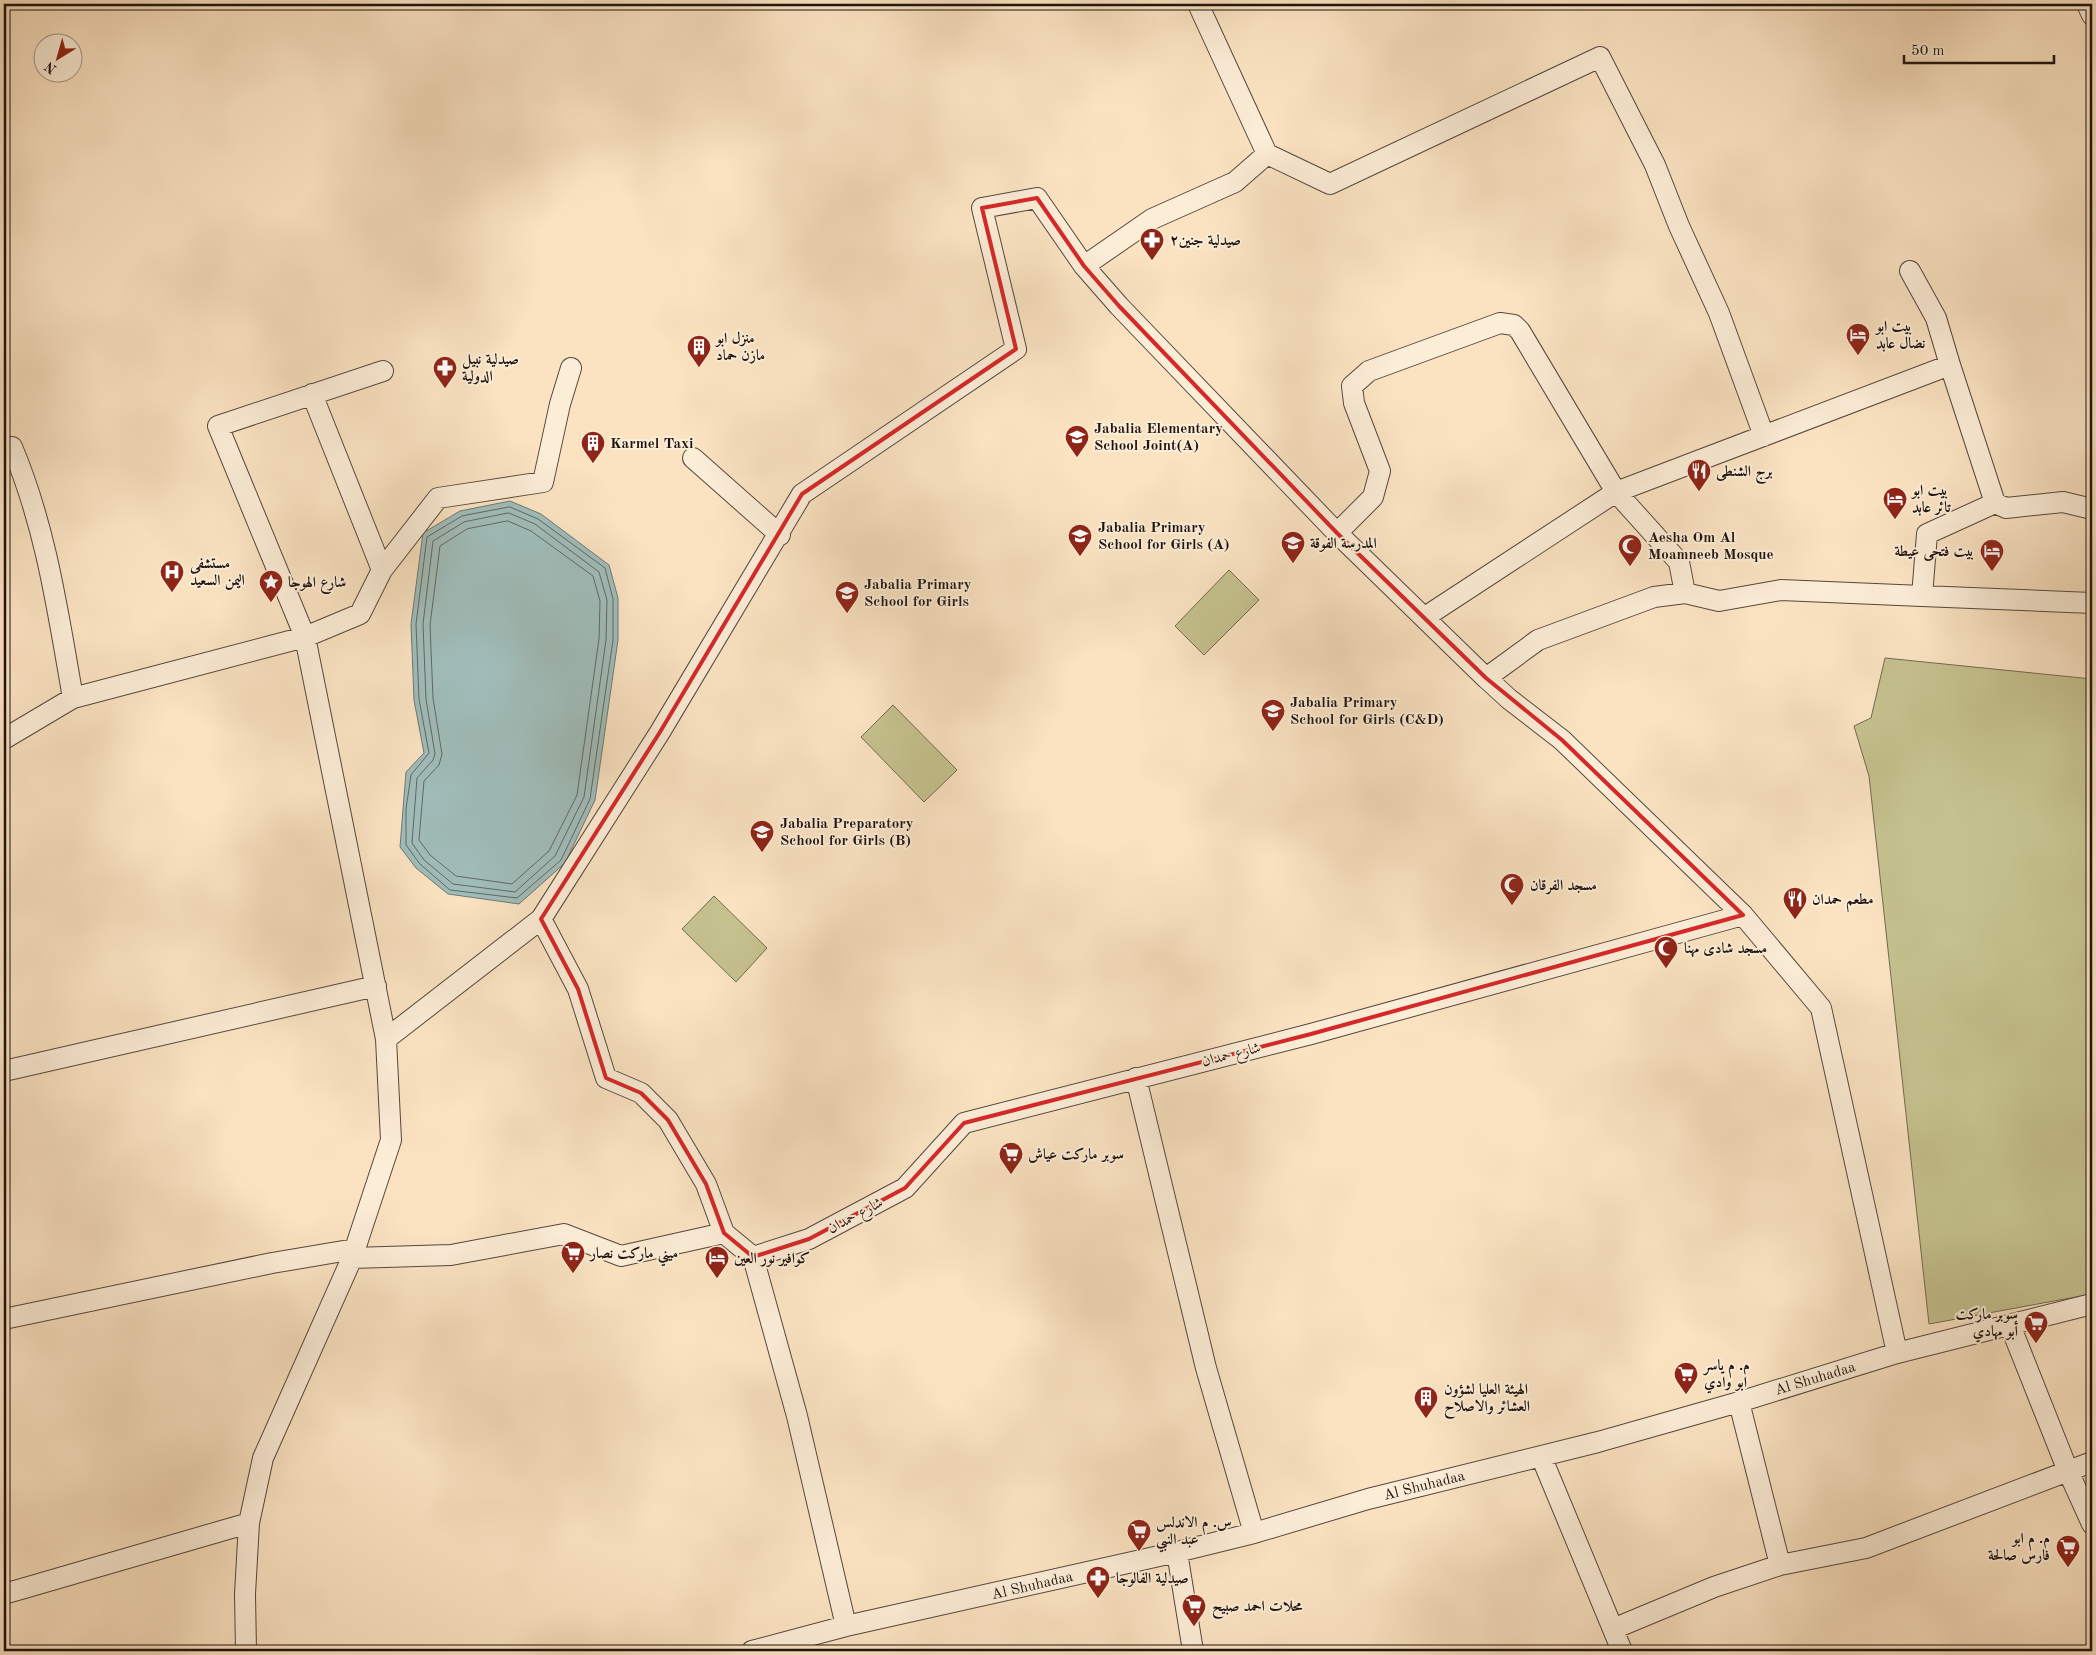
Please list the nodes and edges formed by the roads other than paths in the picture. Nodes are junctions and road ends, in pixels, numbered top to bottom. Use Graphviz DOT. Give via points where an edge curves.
graph roads {
  1 [pos="1198,4"];
  2 [pos="2087,4"];
  3 [pos="2092,15"];
  4 [pos="1266,154"];
  5 [pos="1084,266"];
  6 [pos="1910,271"];
  7 [pos="1950,366"];
  8 [pos="571,368"];
  9 [pos="383,371"];
  10 [pos="312,394"];
  11 [pos="1764,436"];
  12 [pos="12,447"];
  13 [pos="693,458"];
  14 [pos="1616,492"];
  15 [pos="1995,503"];
  16 [pos="2092,509"];
  17 [pos="1338,533"];
  18 [pos="780,535"];
  19 [pos="382,570"];
  20 [pos="1685,593"];
  21 [pos="1922,596"];
  22 [pos="2092,603"];
  23 [pos="1425,617"];
  24 [pos="305,637"];
  25 [pos="1486,678"];
  26 [pos="73,698"];
  27 [pos="8,735"];
  28 [pos="1743,915"];
  29 [pos="541,919"];
  30 [pos="376,986"];
  31 [pos="386,1039"];
  32 [pos="4,1071"];
  33 [pos="1136,1078"];
  34 [pos="724,1233"];
  35 [pos="354,1254"];
  36 [pos="753,1257"];
  37 [pos="2092,1304"];
  38 [pos="4,1319"];
  39 [pos="2010,1326"];
  40 [pos="1897,1353"];
  41 [pos="1739,1402"];
  42 [pos="1541,1456"];
  43 [pos="2092,1462"];
  44 [pos="2068,1471"];
  45 [pos="249,1523"];
  46 [pos="2092,1524"];
  47 [pos="1254,1533"];
  48 [pos="1177,1552"];
  49 [pos="1780,1565"];
  50 [pos="4,1594"];
  51 [pos="846,1626"];
  52 [pos="1613,1628"];
  53 [pos="246,1651"];
  54 [pos="752,1651"];
  55 [pos="1193,1651"];
  56 [pos="1622,1651"];
  1 -- 4 [label="street"];
  2 -- 3 [label="street"];
  4 -- 5 [label="street" via="1235,182 1152,219"];
  4 -- 11 [label="street" via="1330,184 1600,58 1656,165 1679,226 1719,314"];
  5 -- 17 [label="street"];
  5 -- 18 [label="street" via="1038,198 982,208 1016,349 802,494"];
  6 -- 7 [label="street" via="1936,318"];
  7 -- 11 [label="street"];
  7 -- 15 [label="street"];
  8 -- 19 [label="street" via="543,482 438,498"];
  9 -- 10 [label="street"];
  10 -- 19 [label="street"];
  10 -- 24 [label="street" via="218,426"];
  11 -- 14 [label="street"];
  12 -- 26 [label="street" via="27,484 51,574"];
  13 -- 18 [label="street"];
  14 -- 17 [label="street" via="1520,331 1514,325 1500,323 1369,371 1352,386 1354,403 1380,471 1373,497"];
  14 -- 20 [label="street" via="1679,562"];
  14 -- 23 [label="street"];
  15 -- 16 [label="street" via="2006,508 2063,502"];
  15 -- 21 [label="street" via="1926,534"];
  17 -- 23 [label="street"];
  18 -- 29 [label="street"];
  19 -- 24 [label="street" via="360,614"];
  20 -- 21 [label="street" via="1719,601 1782,590"];
  20 -- 25 [label="street" via="1654,597 1538,640"];
  21 -- 22 [label="street"];
  23 -- 25 [label="street"];
  24 -- 26 [label="street"];
  24 -- 30 [label="street"];
  25 -- 28 [label="street" via="1562,740"];
  26 -- 27 [label="street"];
  28 -- 33 [label="street, شارع حمدان" via="1311,1034"];
  28 -- 40 [label="street" via="1821,1008"];
  29 -- 31 [label="street"];
  29 -- 34 [label="street" via="578,989 606,1078 641,1093 668,1120 706,1184"];
  30 -- 31 [label="street"];
  30 -- 32 [label="street"];
  31 -- 35 [label="street" via="390,1140"];
  33 -- 36 [label="street, شارع حمدان" via="964,1123 905,1188 809,1239"];
  33 -- 47 [label="street" via="1206,1368"];
  34 -- 35 [label="street" via="621,1256 564,1234 451,1255"];
  34 -- 36 [label="street"];
  35 -- 38 [label="street" via="272,1263"];
  35 -- 45 [label="street" via="263,1458"];
  36 -- 51 [label="street" via="797,1416"];
  37 -- 39 [label="street, Al Shuhadaa"];
  39 -- 40 [label="street, Al Shuhadaa"];
  39 -- 44 [label="street"];
  40 -- 41 [label="street, Al Shuhadaa"];
  41 -- 42 [label="street, Al Shuhadaa"];
  41 -- 49 [label="street"];
  42 -- 47 [label="street, Al Shuhadaa" via="1368,1499"];
  42 -- 52 [label="street"];
  43 -- 44 [label="street"];
  44 -- 46 [label="street"];
  44 -- 49 [label="street" via="1866,1548"];
  45 -- 50 [label="street"];
  45 -- 53 [label="street"];
  47 -- 48 [label="street, Al Shuhadaa"];
  48 -- 51 [label="street, Al Shuhadaa"];
  48 -- 55 [label="street"];
  49 -- 52 [label="street" via="1714,1587"];
  51 -- 54 [label="street, Al Shuhadaa"];
  52 -- 56 [label="street"];
}
